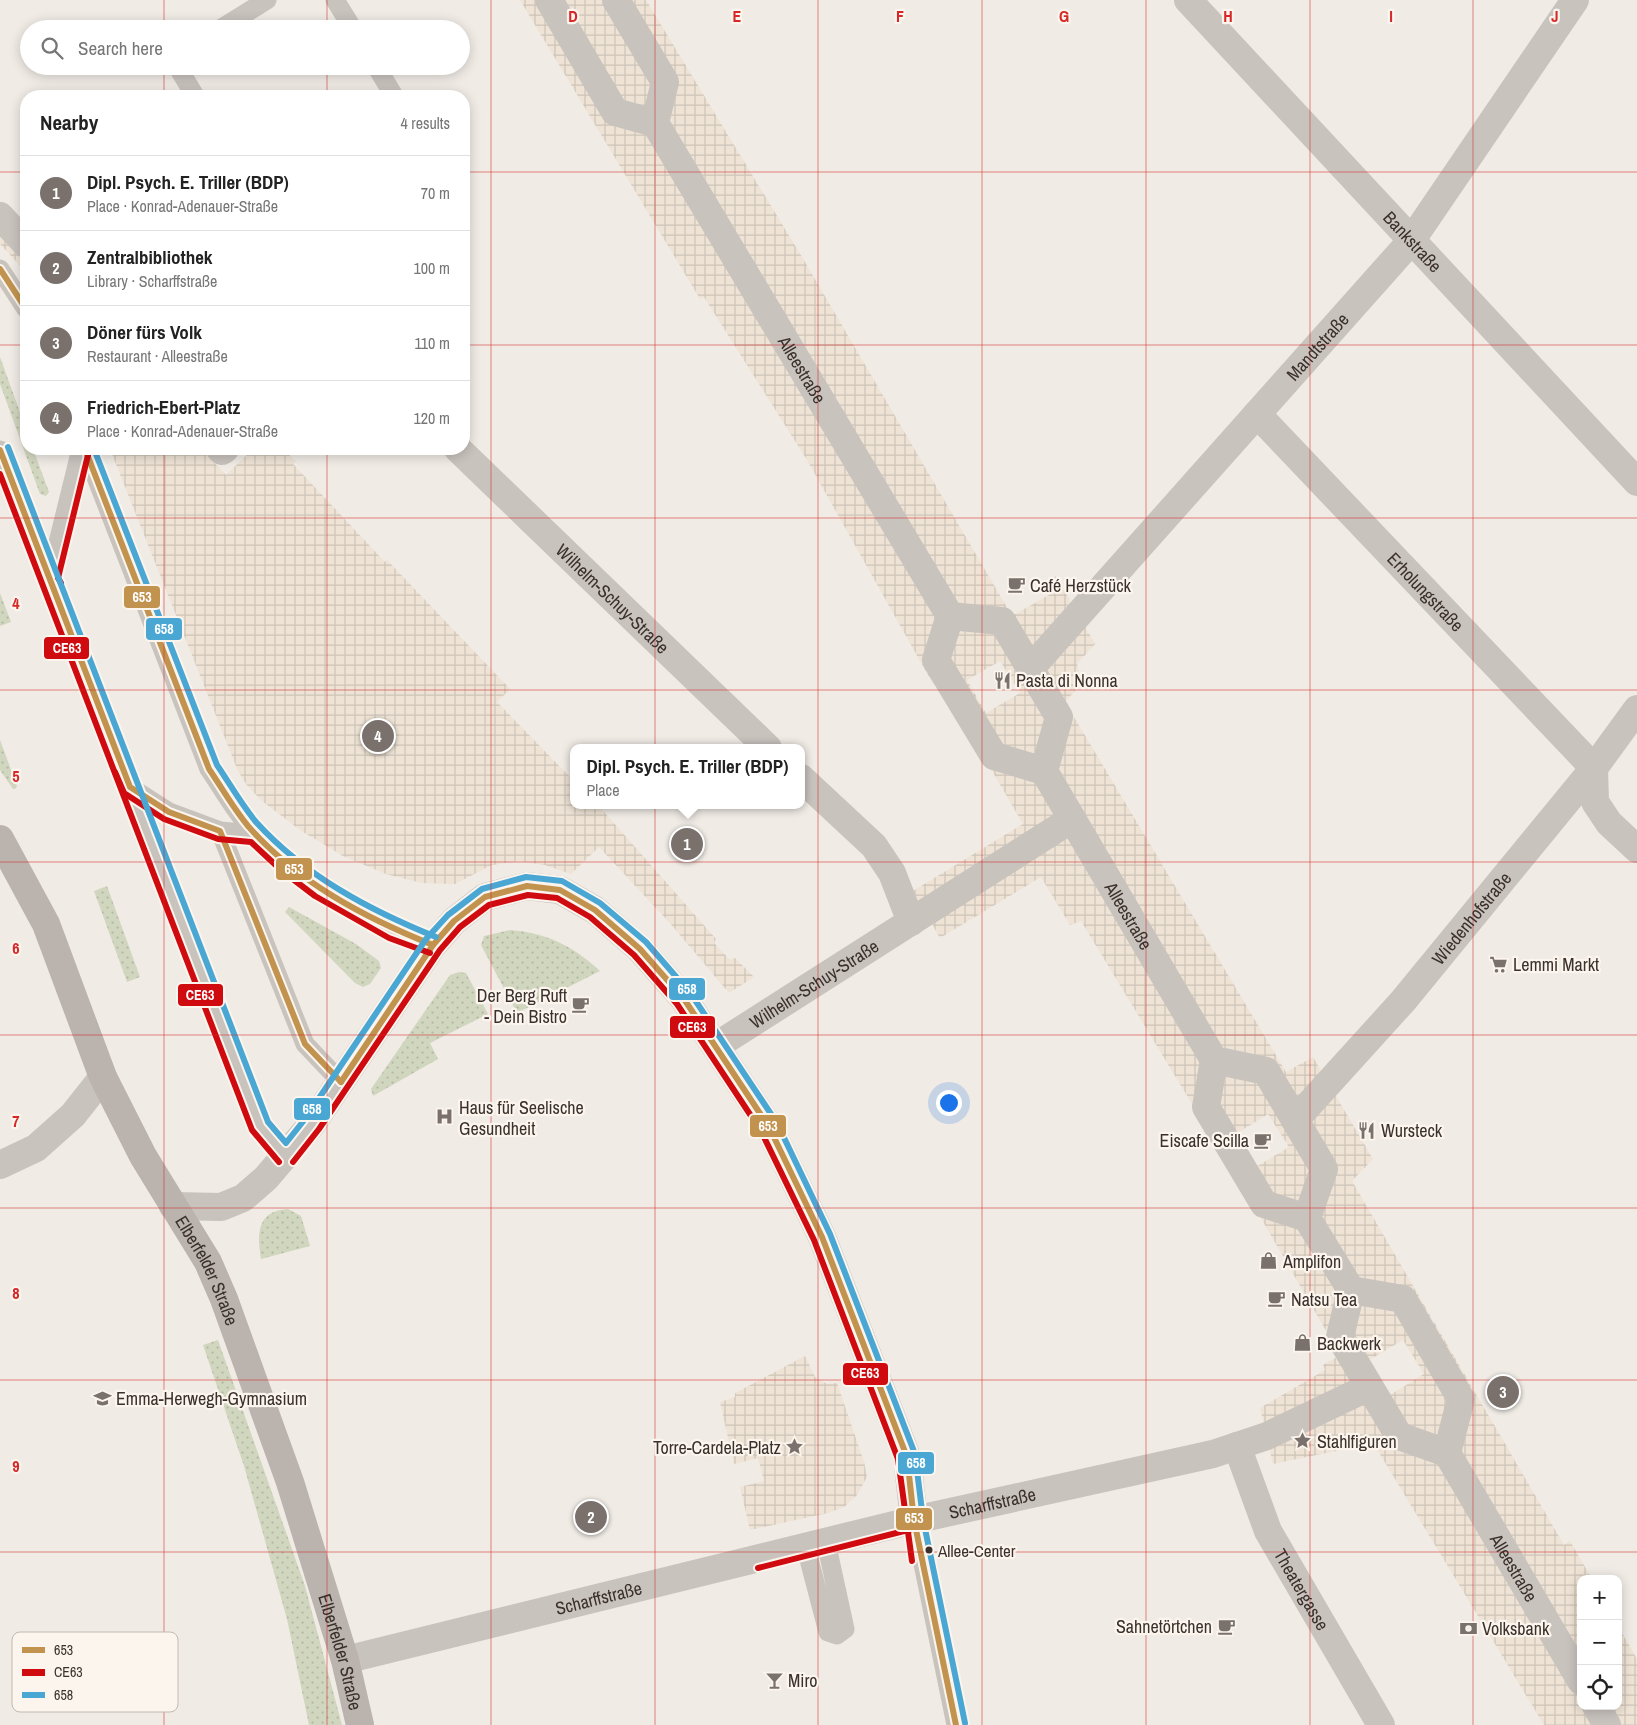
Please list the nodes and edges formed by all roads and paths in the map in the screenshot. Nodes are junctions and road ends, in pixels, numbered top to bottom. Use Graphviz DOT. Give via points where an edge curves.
graph roads {
  1 [pos="267,0"];
  2 [pos="335,0"];
  3 [pos="549,0"];
  4 [pos="616,0"];
  5 [pos="1188,0"];
  6 [pos="1575,0"];
  7 [pos="235,20"];
  8 [pos="347,20"];
  9 [pos="182,75"];
  10 [pos="381,75"];
  11 [pos="191,90"];
  12 [pos="390,90"];
  13 [pos="655,123"];
  14 [pos="0,216"];
  15 [pos="20,238"];
  16 [pos="1411,241"];
  17 [pos="1,272"];
  18 [pos="20,300"];
  19 [pos="1257,414"];
  20 [pos="0,450"];
  21 [pos="80,455"];
  22 [pos="87,455"];
  23 [pos="464,455"];
  24 [pos="1637,482"];
  25 [pos="49,579"];
  26 [pos="950,616"];
  27 [pos="1030,669"];
  28 [pos="1637,709"];
  29 [pos="764,744"];
  30 [pos="1594,768"];
  31 [pos="1044,771"];
  32 [pos="805,782"];
  33 [pos="130,787"];
  34 [pos="1072,819"];
  35 [pos="220,831"];
  36 [pos="255,834"];
  37 [pos="0,838"];
  38 [pos="1637,848"];
  39 [pos="919,917"];
  40 [pos="433,945"];
  41 [pos="716,1046"];
  42 [pos="1214,1060"];
  43 [pos="103,1077"];
  44 [pos="341,1082"];
  45 [pos="1295,1120"];
  46 [pos="286,1156"];
  47 [pos="0,1164"];
  48 [pos="173,1206"];
  49 [pos="1307,1218"];
  50 [pos="1351,1290"];
  51 [pos="1369,1387"];
  52 [pos="1237,1446"];
  53 [pos="1447,1453"];
  54 [pos="914,1520"];
  55 [pos="345,1660"];
  56 [pos="1577,1673"];
  57 [pos="1598,1710"];
  58 [pos="360,1725"];
  59 [pos="956,1725"];
  60 [pos="1381,1725"];
  61 [pos="1607,1725"];
  1 -- 7 [label="lane"];
  2 -- 8 [label="lane"];
  3 -- 13 [label="street" via="615,112"];
  4 -- 13 [label="street" via="665,82"];
  5 -- 16 [label="street, Bankstraße"];
  6 -- 16 [label="street, Mandtstraße"];
  9 -- 11 [label="lane"];
  10 -- 12 [label="lane"];
  13 -- 26 [label="street, Alleestraße"];
  14 -- 15 [label="street"];
  16 -- 19 [label="street, Mandtstraße"];
  16 -- 24 [label="street, Bankstraße"];
  17 -- 18 [label="lane"];
  19 -- 27 [label="street, Mandtstraße"];
  19 -- 30 [label="street, Erholungstraße"];
  20 -- 25 [label="lane"];
  21 -- 25 [label="lane"];
  22 -- 36 [label="lane" via="209,769"];
  23 -- 29 [label="street, Wilhelm-Schuy-Straße"];
  25 -- 33 [label="lane"];
  26 -- 27 [label="street" via="1002,621"];
  26 -- 31 [label="street" via="936,660 994,756"];
  27 -- 31 [label="street" via="1059,716"];
  28 -- 30 [label="street, Wiedenhofstraße"];
  30 -- 38 [label="street" via="1595,802 1609,823"];
  30 -- 45 [label="street, Wiedenhofstraße" via="1403,1001"];
  31 -- 34 [label="street, Alleestraße"];
  32 -- 39 [label="street" via="874,846"];
  33 -- 35 [label="lane" via="169,812"];
  33 -- 46 [label="lane" via="260,1127"];
  34 -- 39 [label="street, Wilhelm-Schuy-Straße"];
  34 -- 42 [label="street, Alleestraße"];
  35 -- 36 [label="lane"];
  35 -- 44 [label="lane" via="305,1044"];
  36 -- 40 [label="lane" via="286,863 356,911"];
  37 -- 43 [label="main road, Elberfelder Straße" via="46,924"];
  39 -- 41 [label="street, Wilhelm-Schuy-Straße"];
  40 -- 41 [label="street" via="454,921 485,897 527,886 560,890 595,910 640,949 684,999"];
  40 -- 44 [label="street"];
  41 -- 54 [label="street" via="769,1128 822,1236 907,1457"];
  42 -- 45 [label="street" via="1266,1071"];
  42 -- 49 [label="street" via="1206,1107 1264,1204"];
  43 -- 47 [label="street" via="73,1115 36,1148"];
  43 -- 48 [label="main road, Elberfelder Straße" via="142,1156"];
  44 -- 46 [label="street"];
  45 -- 49 [label="street" via="1324,1169"];
  46 -- 48 [label="street" via="243,1198 221,1207"];
  48 -- 55 [label="main road, Elberfelder Straße" via="208,1262 224,1299 290,1482"];
  49 -- 50 [label="street"];
  50 -- 51 [label="street" via="1340,1336"];
  50 -- 53 [label="street" via="1402,1299 1461,1399"];
  51 -- 52 [label="street, Scharffstraße" via="1267,1436"];
  51 -- 53 [label="street" via="1399,1436"];
  52 -- 54 [label="street, Scharffstraße"];
  52 -- 60 [label="street, Theatergasse" via="1268,1531"];
  53 -- 56 [label="street, Alleestraße"];
  54 -- 55 [label="street, Scharffstraße"];
  54 -- 59 [label="lane"];
  55 -- 58 [label="main road, Elberfelder Straße"];
  57 -- 61 [label="street"];
}
